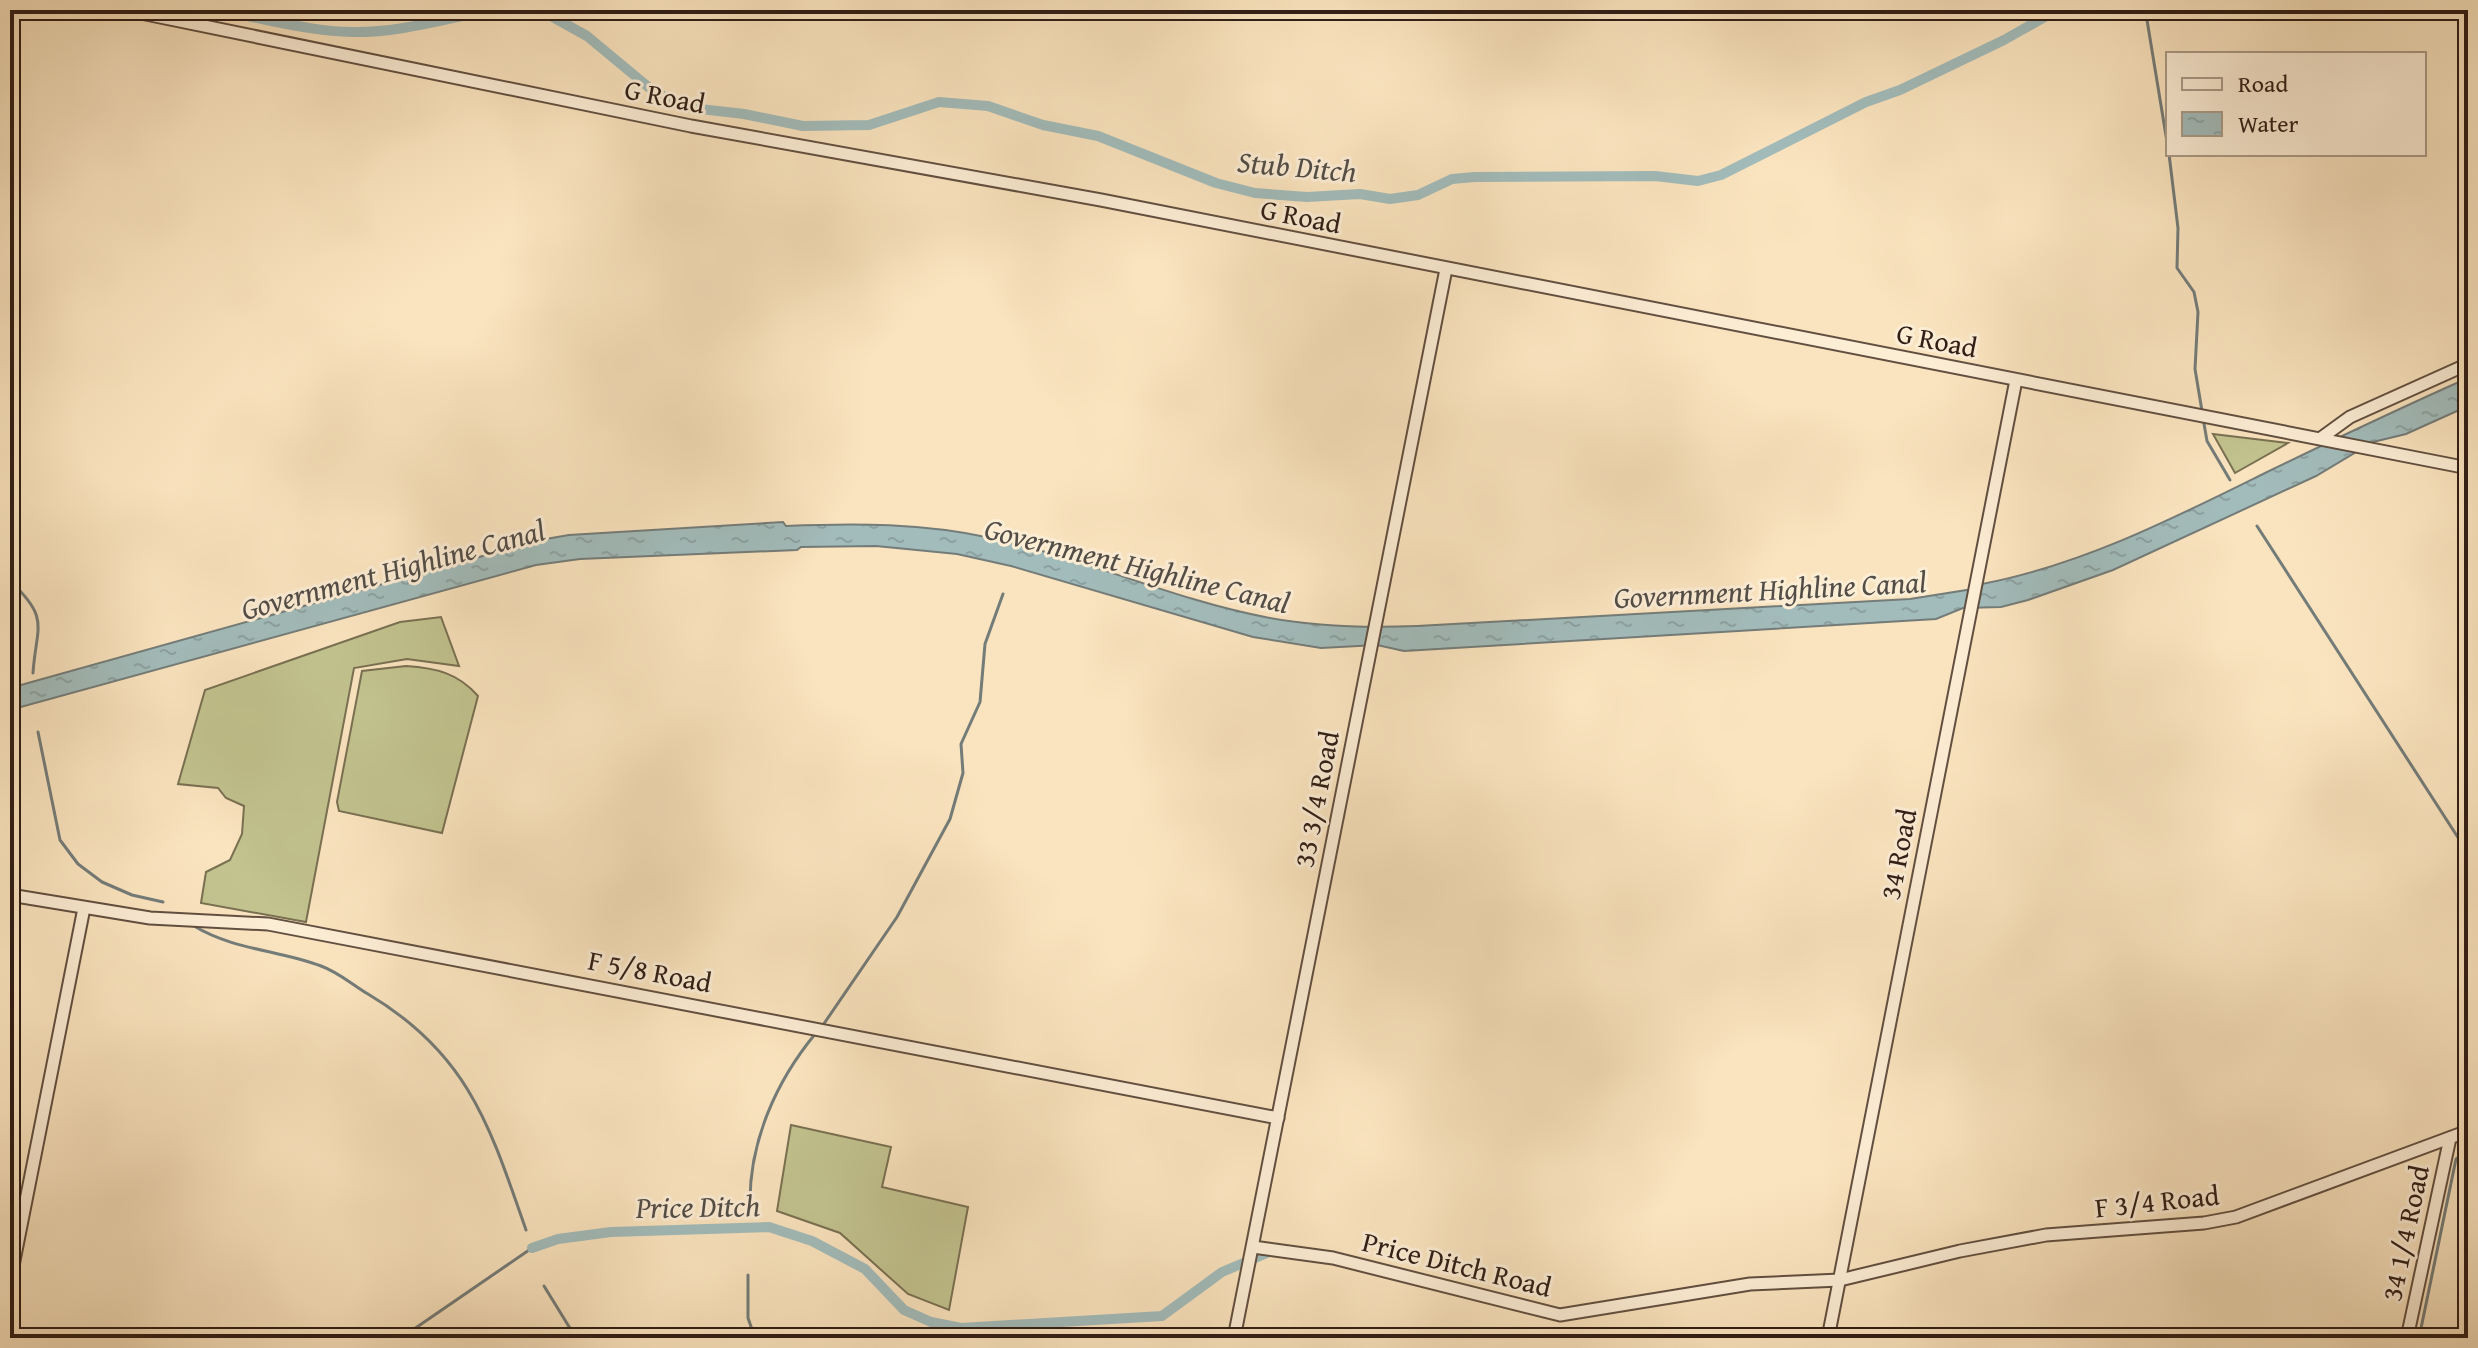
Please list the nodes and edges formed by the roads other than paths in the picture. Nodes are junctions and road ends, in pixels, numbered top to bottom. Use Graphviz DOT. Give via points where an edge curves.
graph roads {
  1 [pos="126,10"];
  2 [pos="1446,269"];
  3 [pos="2468,364"];
  4 [pos="2016,380"];
  5 [pos="2321,438"];
  6 [pos="2468,468"];
  7 [pos="10,895"];
  8 [pos="84,908"];
  9 [pos="1278,1118"];
  10 [pos="2468,1131"];
  11 [pos="2450,1138"];
  12 [pos="1253,1247"];
  13 [pos="1840,1280"];
  14 [pos="10,1281"];
  15 [pos="1234,1338"];
  16 [pos="1828,1338"];
  17 [pos="2407,1338"];
  1 -- 2 [label="street, G Road" via="691,126"];
  2 -- 4 [label="street, G Road"];
  2 -- 9 [label="street, 33 3/4 Road"];
  3 -- 5 [label="street" via="2350,417"];
  4 -- 5 [label="street, G Road"];
  4 -- 13 [label="street, 34 Road"];
  5 -- 6 [label="street, G Road"];
  7 -- 8 [label="street, F 5/8 Road"];
  8 -- 9 [label="street, F 5/8 Road" via="150,918 268,924"];
  8 -- 14 [label="street"];
  9 -- 12 [label="street, 33 3/4 Road"];
  10 -- 11 [label="street, F 3/4 Road"];
  11 -- 13 [label="street, F 3/4 Road" via="2236,1217 2003,1241"];
  11 -- 17 [label="street, 34 1/4 Road"];
  12 -- 13 [label="street, Price Ditch Road" via="1333,1258 1560,1315 1750,1284"];
  12 -- 15 [label="street, 33 3/4 Road"];
  13 -- 16 [label="street, 34 Road"];
}
